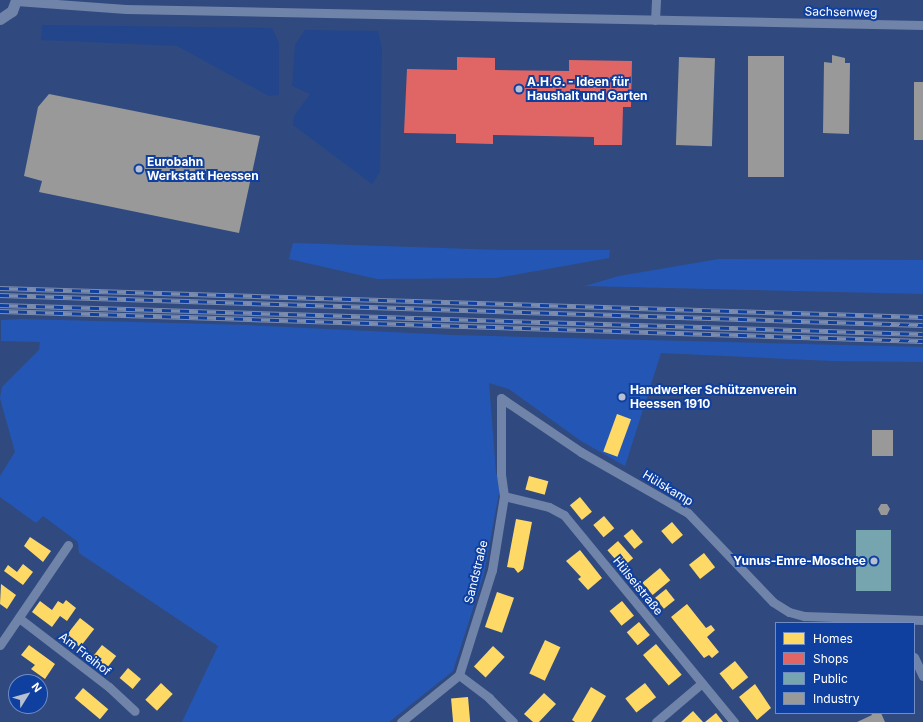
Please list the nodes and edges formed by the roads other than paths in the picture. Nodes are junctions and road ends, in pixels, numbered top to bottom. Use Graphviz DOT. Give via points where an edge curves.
graph roads {
  1 [pos="16,0"];
  2 [pos="656,0"];
  3 [pos="0,19"];
  4 [pos="655,20"];
  5 [pos="923,25"];
  6 [pos="501,398"];
  7 [pos="504,496"];
  8 [pos="68,546"];
  9 [pos="19,618"];
  10 [pos="923,620"];
  11 [pos="901,622"];
  12 [pos="0,645"];
  13 [pos="915,659"];
  14 [pos="459,675"];
  15 [pos="923,676"];
  16 [pos="702,683"];
  17 [pos="136,711"];
  18 [pos="401,722"];
  19 [pos="514,722"];
  20 [pos="656,722"];
  21 [pos="734,722"];
  1 -- 3 [label="street" via="12,11"];
  1 -- 4 [label="street, Sachsenweg" via="126,9"];
  2 -- 4 [label="street"];
  4 -- 5 [label="street, Sachsenweg"];
  6 -- 7 [label="street, Sandstraße" via="501,474"];
  6 -- 11 [label="street, Hülskamp" via="581,452 688,513 773,602 789,612 804,616"];
  7 -- 14 [label="street, Sandstraße" via="492,570"];
  7 -- 16 [label="street, Hülseistraße" via="549,507 564,515"];
  8 -- 9 [label="street"];
  9 -- 12 [label="street"];
  9 -- 17 [label="street, Am Freihof"];
  10 -- 11 [label="street, Hülskamp"];
  13 -- 15 [label="street"];
  14 -- 18 [label="street"];
  14 -- 19 [label="street" via="490,698"];
  16 -- 20 [label="street"];
  16 -- 21 [label="street, Hülseistraße"];
}
